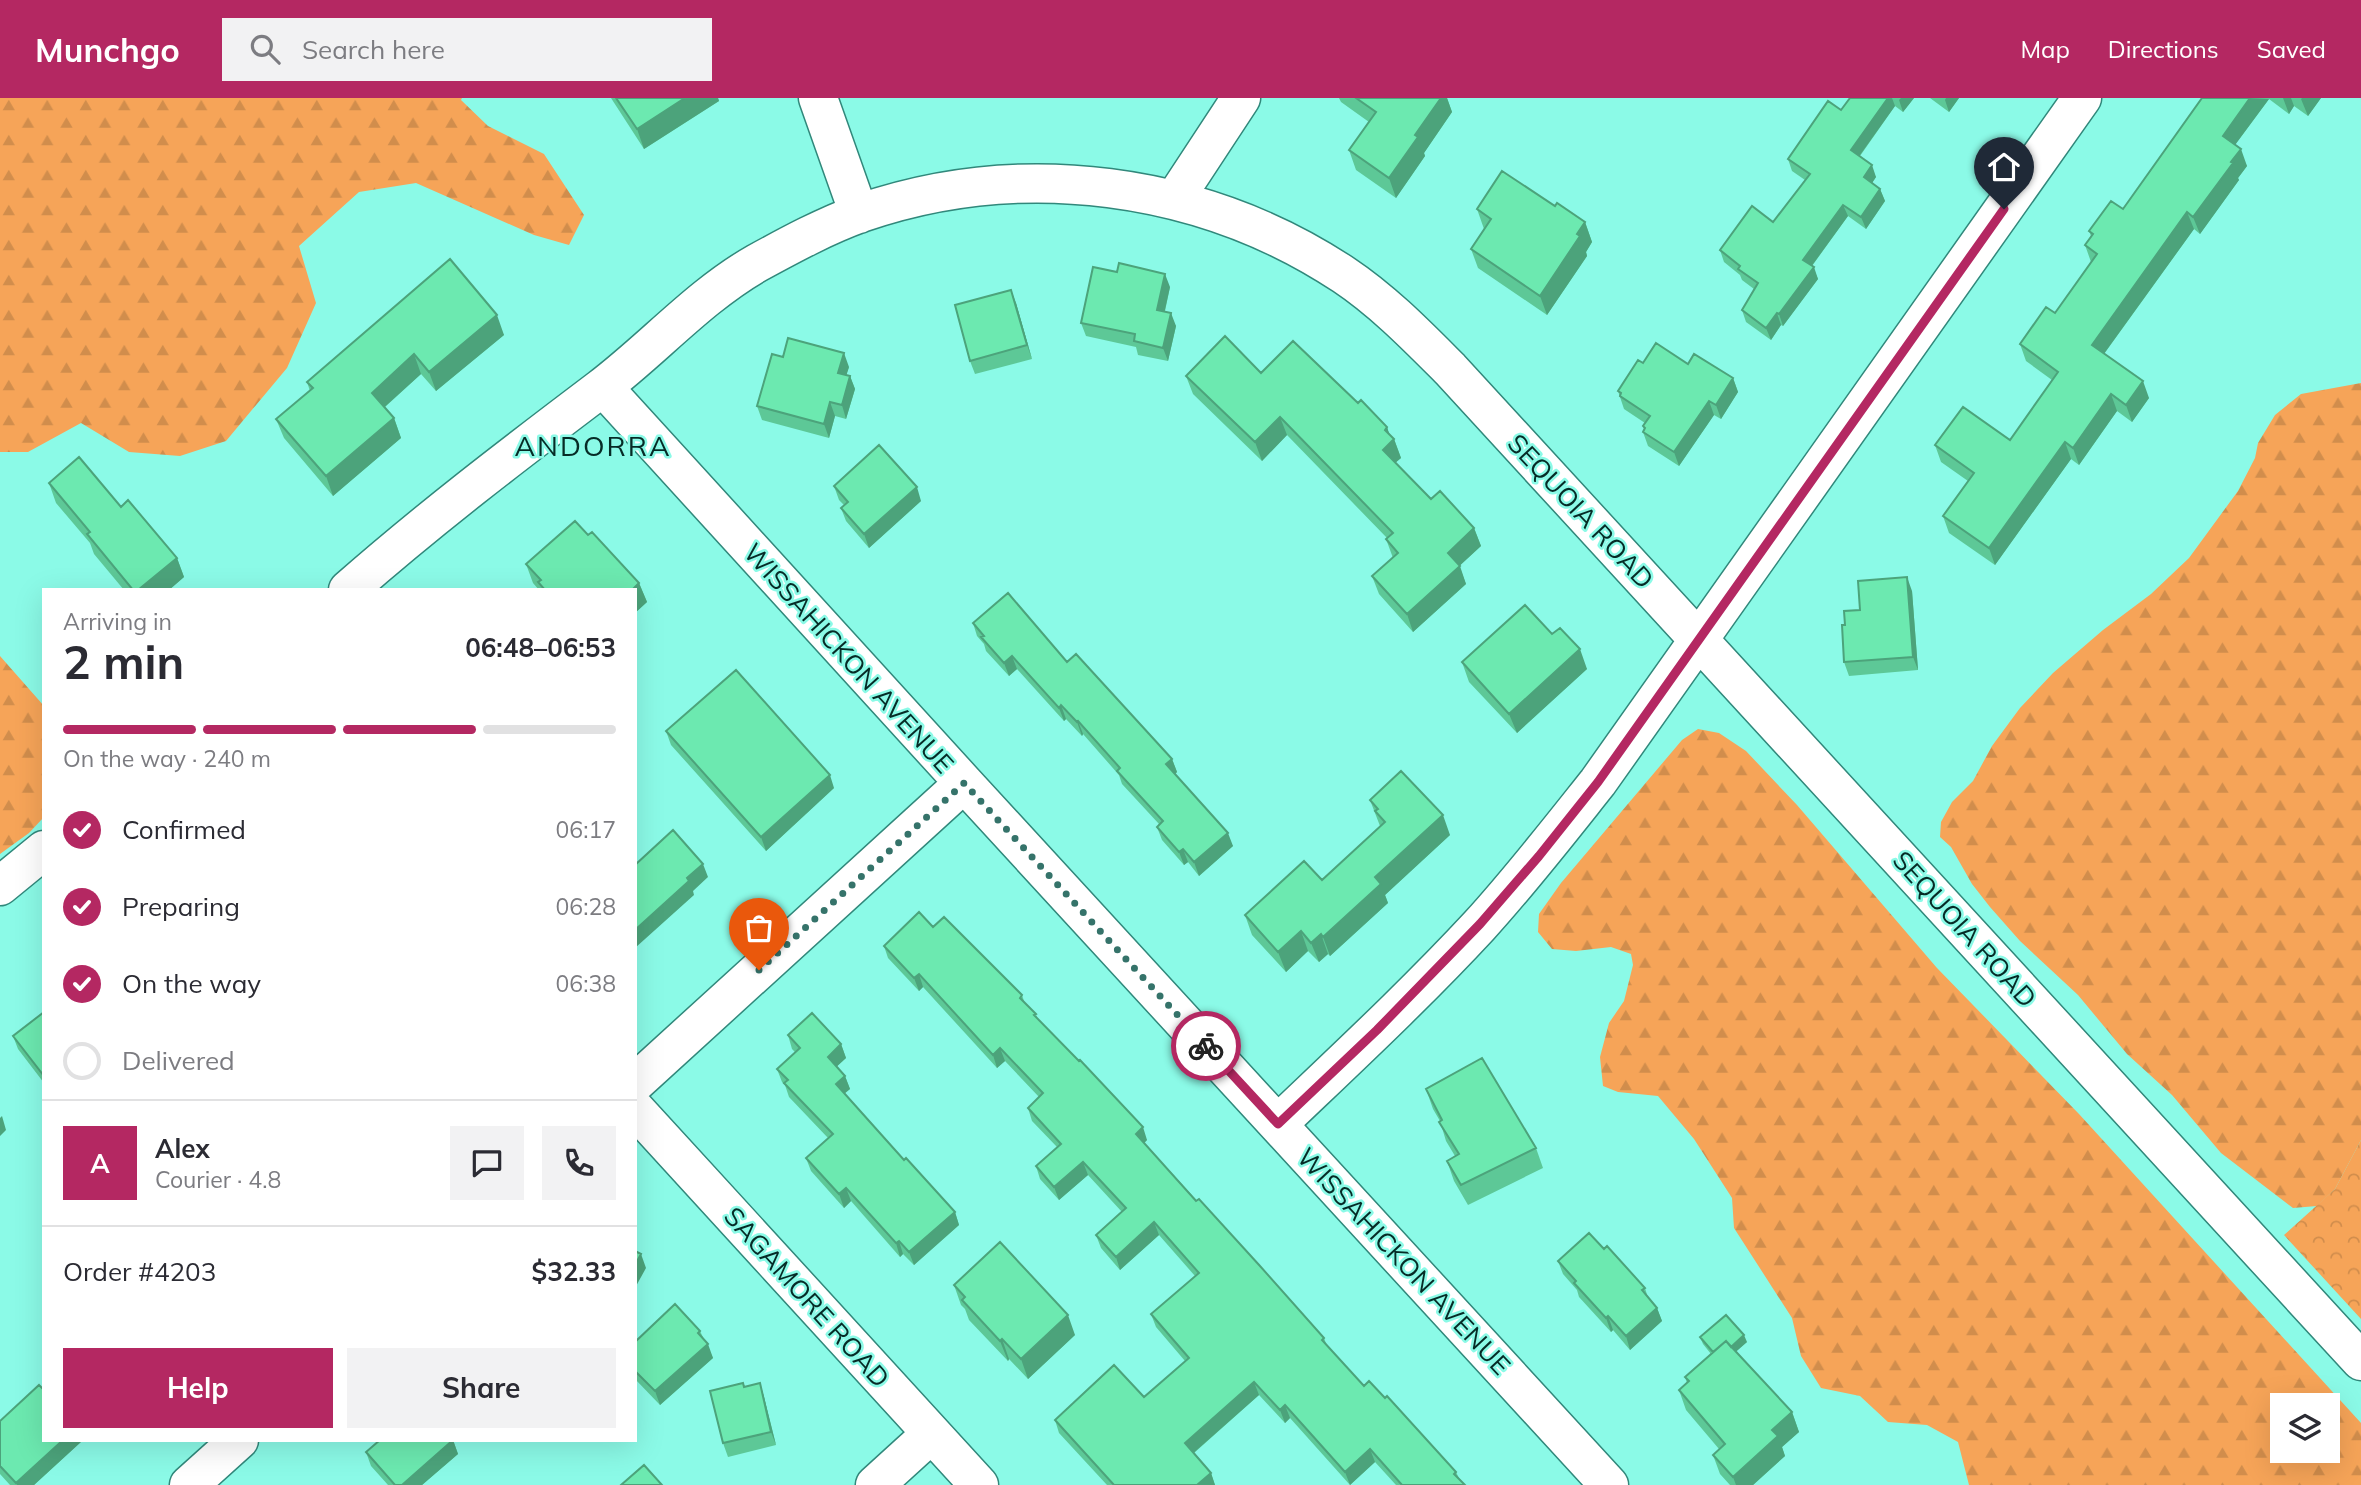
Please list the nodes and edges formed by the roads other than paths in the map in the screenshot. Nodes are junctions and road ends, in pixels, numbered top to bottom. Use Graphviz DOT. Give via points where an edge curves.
graph roads {
  1 [pos="818,98"];
  2 [pos="1241,98"];
  3 [pos="2082,98"];
  4 [pos="1174,200"];
  5 [pos="859,214"];
  6 [pos="603,387"];
  7 [pos="350,588"];
  8 [pos="1700,639"];
  9 [pos="964,783"];
  10 [pos="42,852"];
  11 [pos="0,886"];
  12 [pos="637,1081"];
  13 [pos="637,1111"];
  14 [pos="1278,1124"];
  15 [pos="2361,1362"];
  16 [pos="931,1434"];
  17 [pos="237,1442"];
  18 [pos="189,1485"];
  19 [pos="875,1485"];
  20 [pos="979,1485"];
  21 [pos="1609,1485"];
  1 -- 5 [label="street"];
  2 -- 4 [label="street"];
  3 -- 8 [label="street"];
  4 -- 5 [label="street, SEQUOIA ROAD" via="1105,187 1027,183 942,192"];
  4 -- 8 [label="street, SEQUOIA ROAD" via="1259,229 1305,251 1383,305 1450,369"];
  5 -- 6 [label="street, SEQUOIA ROAD" via="753,265"];
  6 -- 7 [label="street, SEQUOIA ROAD" via="460,495"];
  6 -- 9 [label="street, WISSAHICKON AVENUE"];
  8 -- 14 [label="street" via="1598,782 1489,915"];
  8 -- 15 [label="street, SEQUOIA ROAD"];
  9 -- 12 [label="street"];
  9 -- 14 [label="street, WISSAHICKON AVENUE"];
  10 -- 11 [label="street"];
  13 -- 16 [label="street, SAGAMORE ROAD"];
  14 -- 21 [label="street, WISSAHICKON AVENUE"];
  16 -- 19 [label="street"];
  16 -- 20 [label="street, SAGAMORE ROAD"];
  17 -- 18 [label="street"];
}
